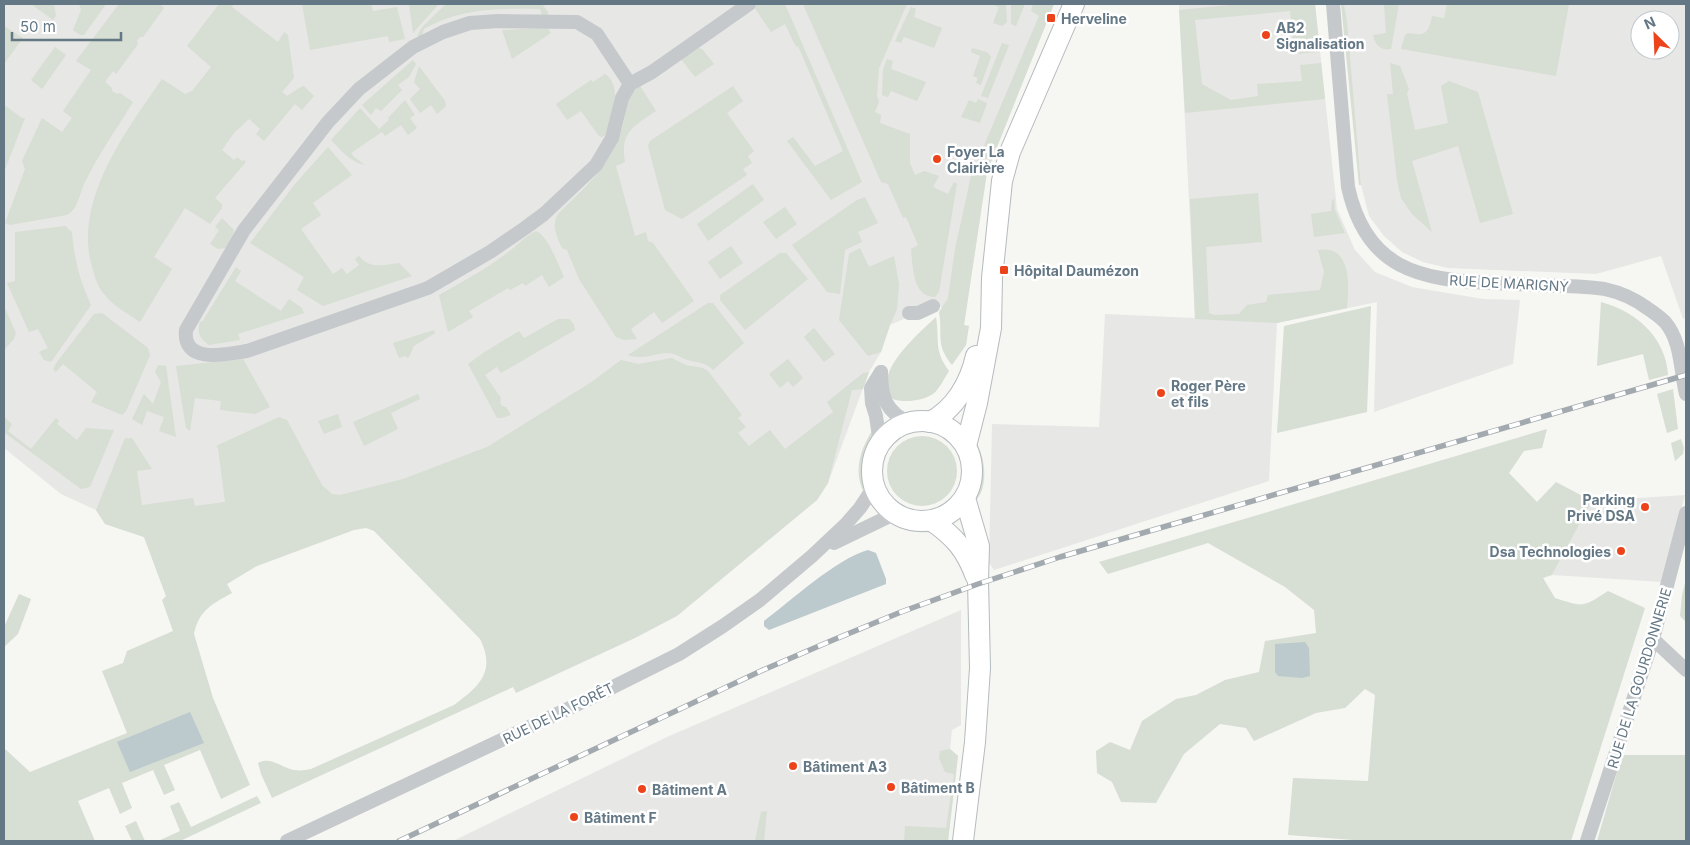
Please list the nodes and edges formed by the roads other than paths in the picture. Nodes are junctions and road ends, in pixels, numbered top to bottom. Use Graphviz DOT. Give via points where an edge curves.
graph roads {
  1 [pos="749,4"];
  2 [pos="1074,4"];
  3 [pos="1333,4"];
  4 [pos="630,84"];
  5 [pos="992,278"];
  6 [pos="933,306"];
  7 [pos="909,313"];
  8 [pos="1686,394"];
  9 [pos="930,422"];
  10 [pos="909,423"];
  11 [pos="880,443"];
  12 [pos="966,446"];
  13 [pos="874,487"];
  14 [pos="965,498"];
  15 [pos="1686,513"];
  16 [pos="894,514"];
  17 [pos="932,521"];
  18 [pos="812,556"];
  19 [pos="978,581"];
  20 [pos="1653,639"];
  21 [pos="1686,670"];
  22 [pos="288,841"];
  23 [pos="963,841"];
  24 [pos="1587,841"];
  1 -- 4 [label="street"];
  2 -- 5 [label="main road" via="1010,152 1002,181"];
  3 -- 8 [label="street, RUE DE MARIGNY" via="1348,187 1353,208 1374,245 1387,257 1424,276 1460,282 1600,287 1624,293 1665,322 1674,336"];
  4 -- 4 [label="street" via="597,34 577,22 470,23 413,47 359,89 328,122 244,230 186,330 186,342 208,356 248,351 428,288 490,252 544,214 596,165 612,138 622,98"];
  5 -- 9 [label="main road" via="971,371 948,410"];
  5 -- 12 [label="main road" via="991,328"];
  6 -- 7 [label="street" via="918,313"];
  9 -- 10 [label="main road"];
  9 -- 12 [label="main road" via="950,429"];
  10 -- 11 [label="main road" via="890,432"];
  10 -- 11 [label="street" via="899,418 884,400 881,372 871,388"];
  11 -- 13 [label="main road" via="873,457"];
  12 -- 14 [label="main road" via="973,468"];
  13 -- 16 [label="main road"];
  13 -- 18 [label="street, RUE DE LA FORÊT" via="846,524"];
  14 -- 17 [label="main road" via="951,513"];
  14 -- 19 [label="main road" via="979,546"];
  15 -- 20 [label="street, RUE DE LA GOURDONNERIE"];
  16 -- 17 [label="main road" via="919,522"];
  16 -- 18 [label="street, RUE DE LA FORÊT"];
  17 -- 19 [label="main road" via="960,545"];
  18 -- 22 [label="street, RUE DE LA FORÊT" via="760,600 679,654"];
  19 -- 23 [label="main road" via="980,668"];
  20 -- 21 [label="street"];
  20 -- 24 [label="street, RUE DE LA GOURDONNERIE"];
}
